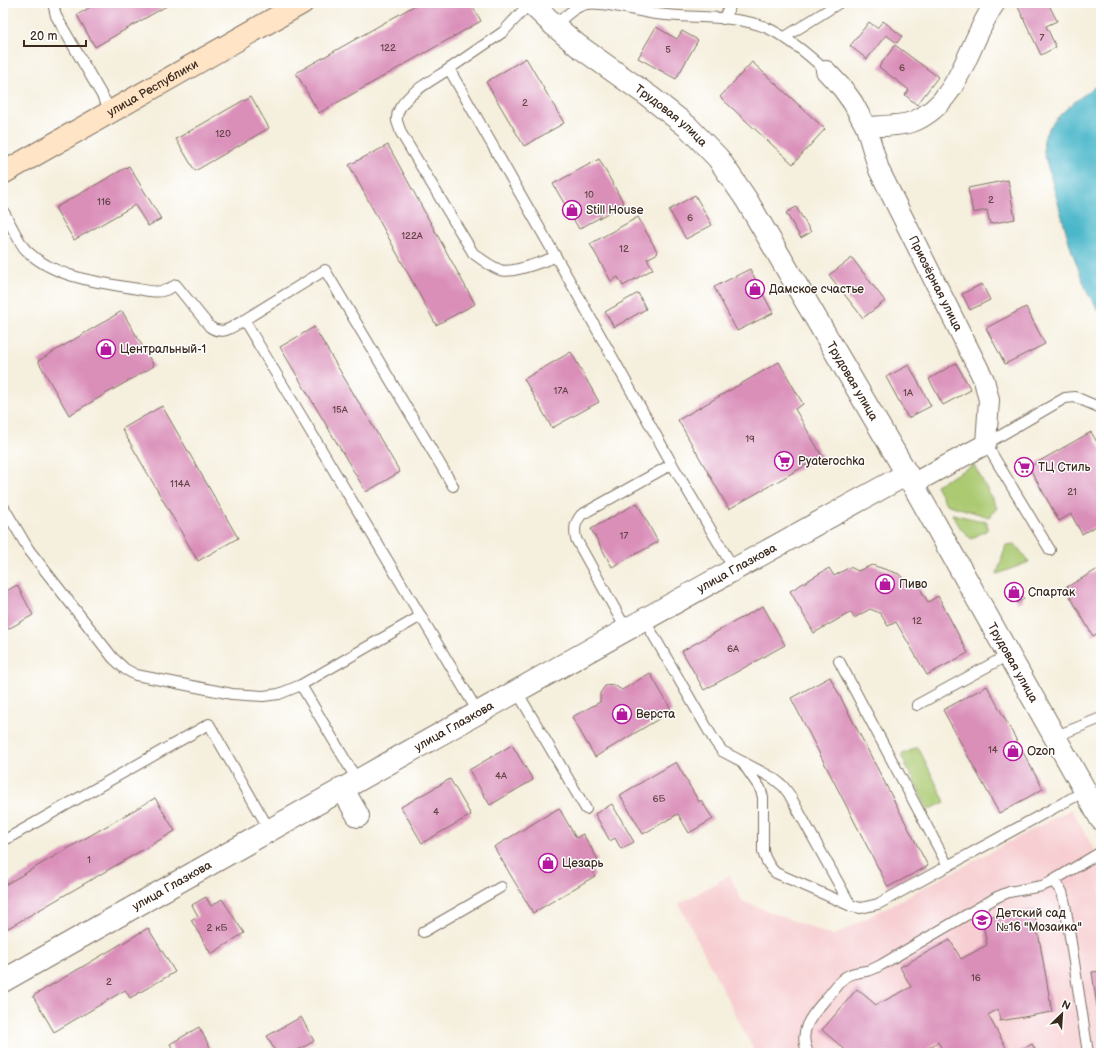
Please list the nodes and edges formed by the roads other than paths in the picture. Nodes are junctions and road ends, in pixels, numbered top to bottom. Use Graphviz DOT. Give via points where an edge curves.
graph roads {
  1 [pos="53,3"];
  2 [pos="302,3"];
  3 [pos="530,3"];
  4 [pos="732,3"];
  5 [pos="995,3"];
  6 [pos="836,4"];
  7 [pos="722,19"];
  8 [pos="555,26"];
  9 [pos="784,37"];
  10 [pos="449,69"];
  11 [pos="826,71"];
  12 [pos="111,111"];
  13 [pos="866,127"];
  14 [pos="3,173"];
  15 [pos="3,210"];
  16 [pos="556,257"];
  17 [pos="244,320"];
  18 [pos="1101,408"];
  19 [pos="986,444"];
  20 [pos="672,464"];
  21 [pos="910,479"];
  22 [pos="453,486"];
  23 [pos="3,506"];
  24 [pos="1050,550"];
  25 [pos="734,569"];
  26 [pos="421,616"];
  27 [pos="635,624"];
  28 [pos="1008,654"];
  29 [pos="839,661"];
  30 [pos="301,685"];
  31 [pos="516,690"];
  32 [pos="917,705"];
  33 [pos="478,712"];
  34 [pos="1101,718"];
  35 [pos="1054,737"];
  36 [pos="742,762"];
  37 [pos="349,784"];
  38 [pos="1085,791"];
  39 [pos="586,809"];
  40 [pos="358,816"];
  41 [pos="1101,819"];
  42 [pos="270,829"];
  43 [pos="3,841"];
  44 [pos="1101,852"];
  45 [pos="948,866"];
  46 [pos="1053,881"];
  47 [pos="501,887"];
  48 [pos="851,906"];
  49 [pos="423,932"];
  50 [pos="3,981"];
  51 [pos="808,1053"];
  52 [pos="1088,1053"];
  1 -- 12 [label="lane" via="56,16"];
  2 -- 12 [label="main road, улица Республики"];
  3 -- 8 [label="street, Трудовая улица"];
  3 -- 10 [label="lane" via="503,32"];
  4 -- 7 [label="lane"];
  5 -- 13 [label="street" via="987,14 956,80 935,107 911,122"];
  6 -- 9 [label="lane"];
  7 -- 8 [label="lane" via="656,14 588,4 573,10"];
  7 -- 9 [label="lane" via="745,21 765,27"];
  8 -- 21 [label="street, Трудовая улица" via="688,127 718,158 746,199"];
  9 -- 11 [label="lane"];
  10 -- 16 [label="lane"];
  10 -- 16 [label="lane" via="408,96 400,107 397,120 401,133 473,253 487,264 502,270 515,270"];
  11 -- 13 [label="street, Приозёрная улица" via="853,103"];
  12 -- 14 [label="main road, улица Республики"];
  13 -- 19 [label="street, Приозёрная улица" via="879,170 984,380 989,400"];
  15 -- 17 [label="lane" via="25,250 53,269 96,282 155,291 163,291 176,285 217,332 226,331"];
  16 -- 20 [label="lane"];
  17 -- 22 [label="lane" via="325,270"];
  17 -- 26 [label="lane"];
  18 -- 19 [label="lane" via="1075,397 1065,398"];
  19 -- 21 [label="street"];
  19 -- 24 [label="lane"];
  20 -- 25 [label="lane"];
  20 -- 27 [label="lane" via="581,514 574,529 576,538"];
  21 -- 25 [label="street, улица Глазкова"];
  21 -- 28 [label="street, Трудовая улица"];
  23 -- 30 [label="lane" via="29,550 124,669 136,675 240,694 279,694"];
  25 -- 27 [label="street, улица Глазкова"];
  26 -- 30 [label="lane"];
  26 -- 33 [label="lane"];
  27 -- 31 [label="street, улица Глазкова"];
  27 -- 36 [label="lane" via="722,751"];
  28 -- 32 [label="lane"];
  28 -- 35 [label="street, Трудовая улица"];
  29 -- 45 [label="lane"];
  30 -- 37 [label="lane"];
  31 -- 33 [label="street, улица Глазкова"];
  31 -- 39 [label="lane"];
  33 -- 37 [label="street, улица Глазкова"];
  34 -- 35 [label="lane"];
  35 -- 38 [label="street, Трудовая улица"];
  36 -- 48 [label="lane" via="783,786"];
  36 -- 48 [label="lane" via="760,788 763,797 763,852 770,868"];
  37 -- 40 [label="street"];
  37 -- 42 [label="street, улица Глазкова"];
  38 -- 41 [label="street, Трудовая улица"];
  38 -- 45 [label="lane"];
  42 -- 43 [label="lane" via="209,724"];
  42 -- 50 [label="street, улица Глазкова"];
  44 -- 46 [label="lane"];
  45 -- 48 [label="lane" via="878,904 861,908"];
  46 -- 51 [label="lane" via="1042,886 1009,892 881,965 848,975 808,1023 804,1044"];
  46 -- 52 [label="lane" via="1062,892 1065,904"];
  47 -- 49 [label="lane"];
}
